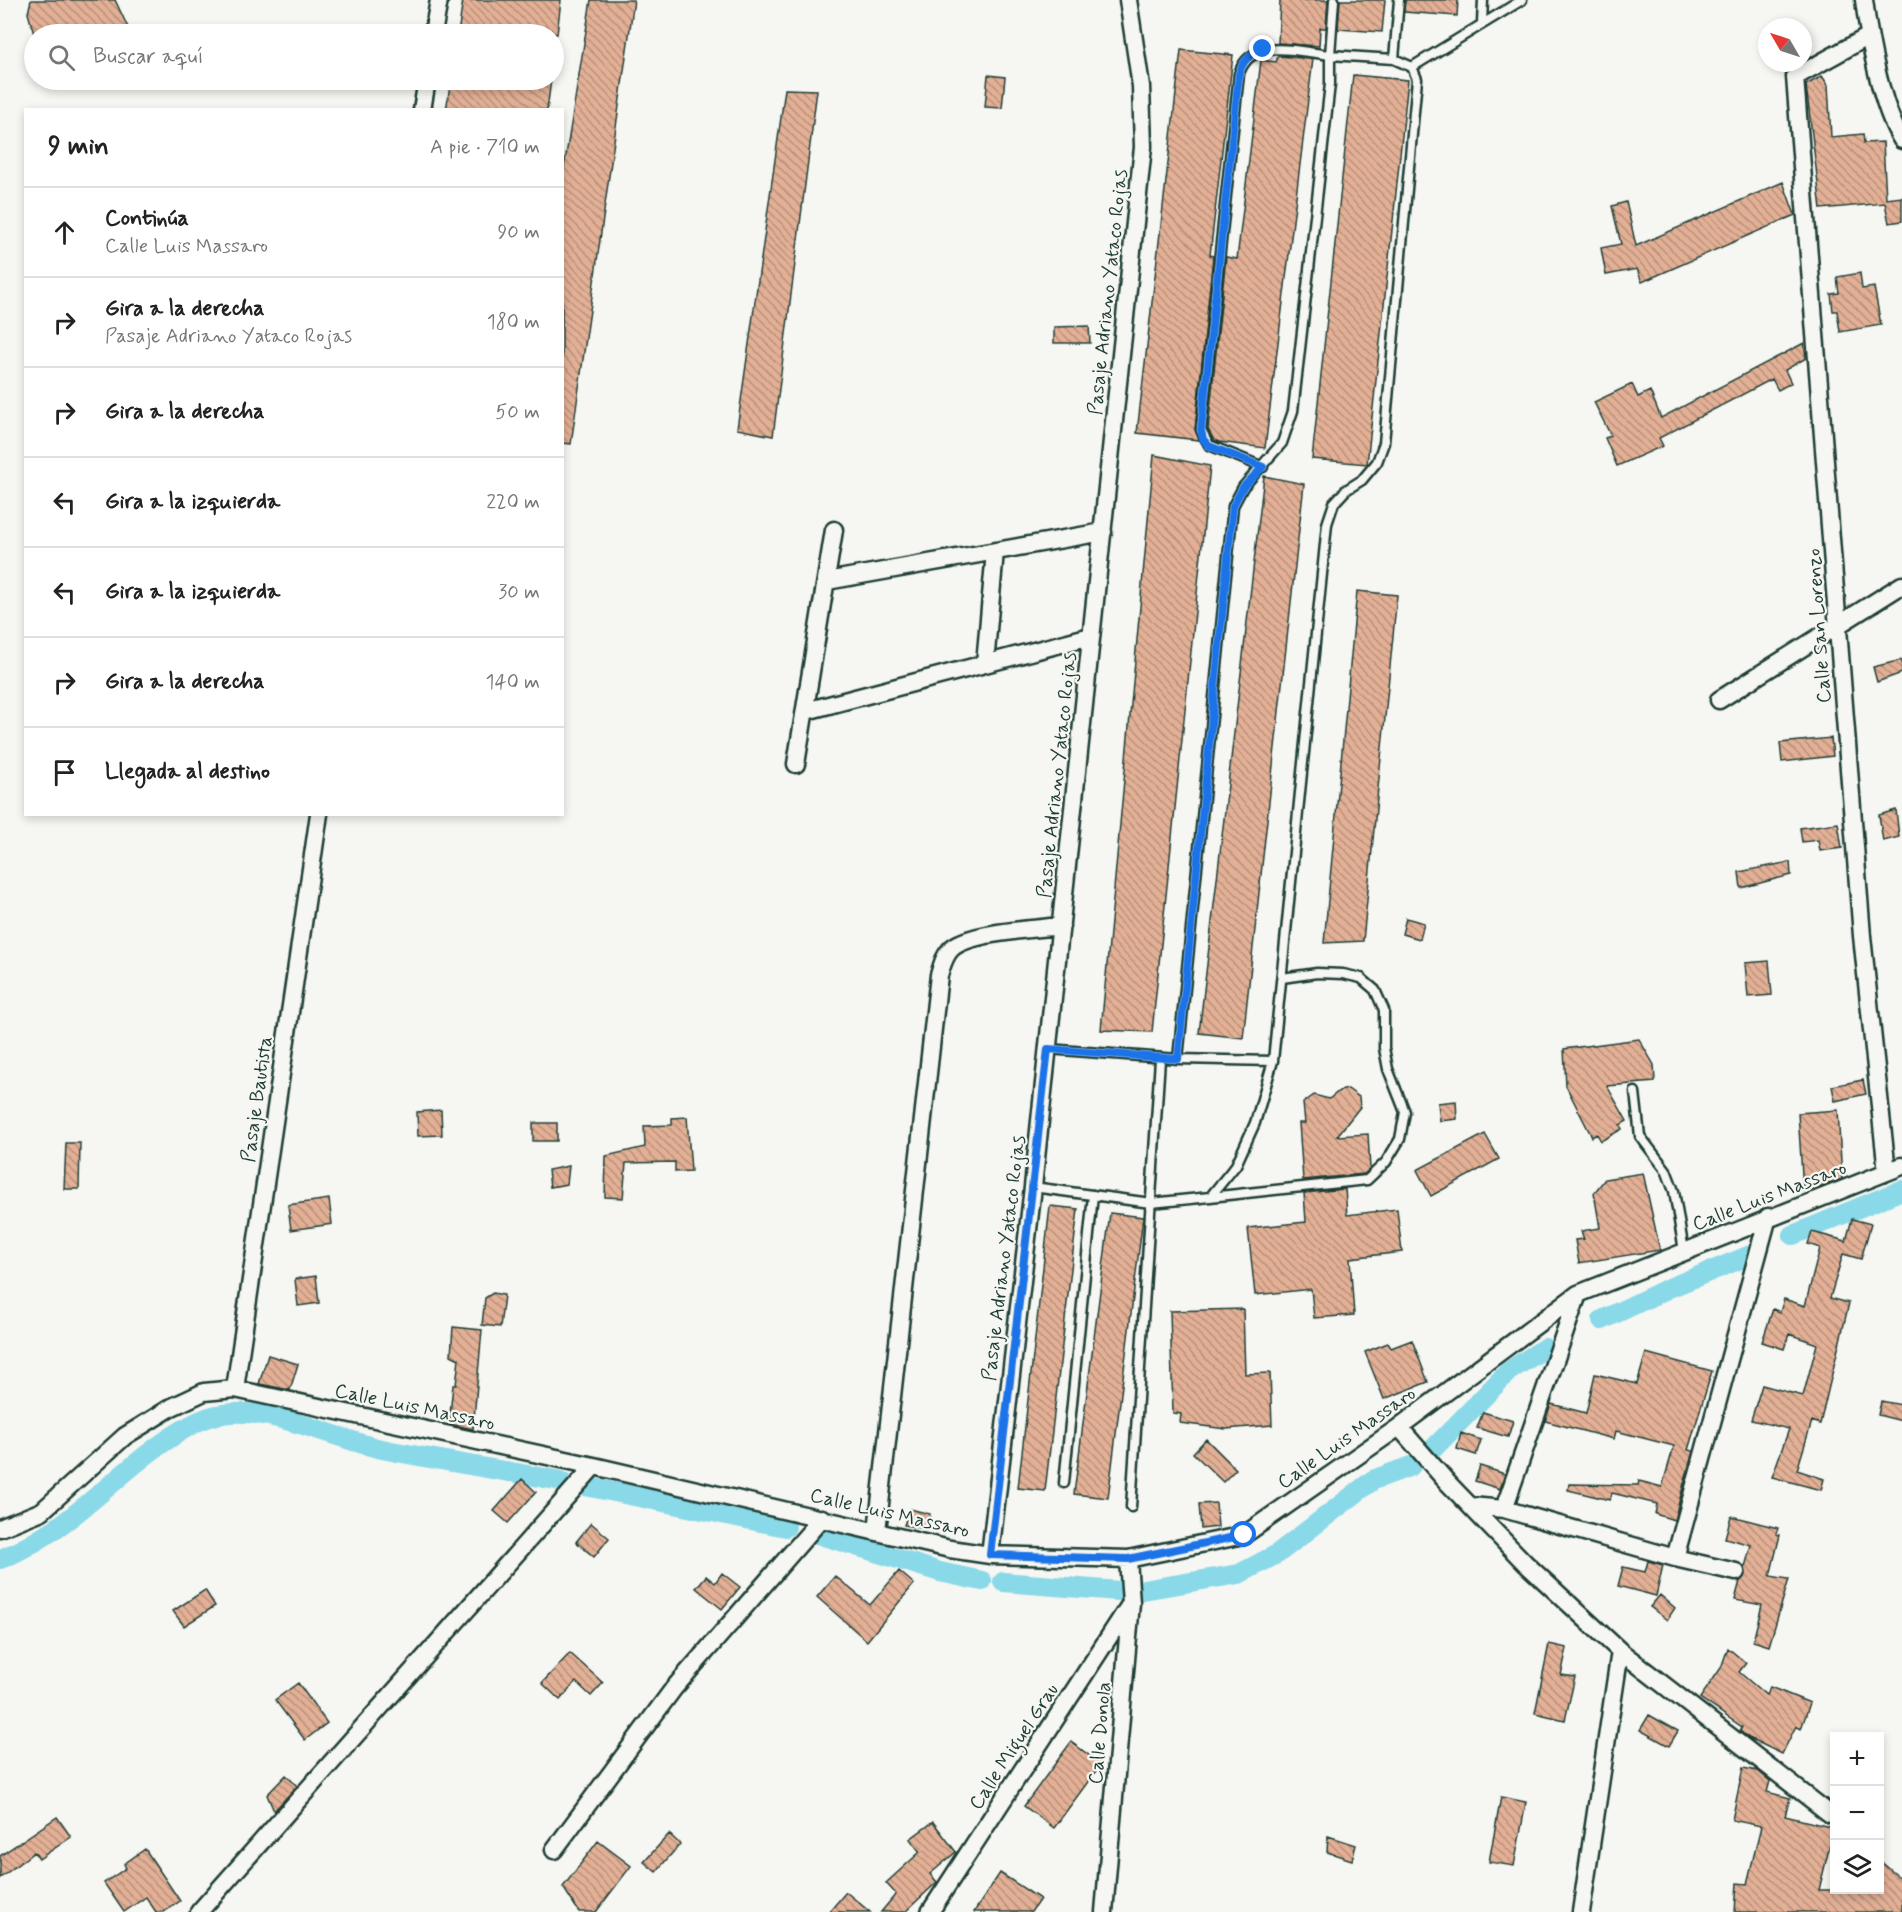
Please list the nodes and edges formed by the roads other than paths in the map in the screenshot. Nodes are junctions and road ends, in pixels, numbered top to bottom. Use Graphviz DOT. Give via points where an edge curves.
graph roads {
  1 [pos="439,0"];
  2 [pos="1128,0"];
  3 [pos="1334,0"];
  4 [pos="1399,0"];
  5 [pos="1483,0"];
  6 [pos="1522,0"];
  7 [pos="1864,0"];
  8 [pos="1482,23"];
  9 [pos="435,24"];
  10 [pos="1869,36"];
  11 [pos="1330,55"];
  12 [pos="1394,59"];
  13 [pos="1412,67"];
  14 [pos="425,90"];
  15 [pos="422,108"];
  16 [pos="1902,140"];
  17 [pos="1263,467"];
  18 [pos="834,530"];
  19 [pos="1103,532"];
  20 [pos="995,551"];
  21 [pos="827,581"];
  22 [pos="1902,585"];
  23 [pos="1839,624"];
  24 [pos="1091,636"];
  25 [pos="985,664"];
  26 [pos="1719,700"];
  27 [pos="806,711"];
  28 [pos="796,764"];
  29 [pos="319,816"];
  30 [pos="1061,926"];
  31 [pos="1282,978"];
  32 [pos="1048,1049"];
  33 [pos="1160,1059"];
  34 [pos="1178,1059"];
  35 [pos="1273,1061"];
  36 [pos="1635,1092"];
  37 [pos="1894,1169"];
  38 [pos="1033,1187"];
  39 [pos="1093,1195"];
  40 [pos="1210,1197"];
  41 [pos="1151,1203"];
  42 [pos="1768,1217"];
  43 [pos="1684,1251"];
  44 [pos="1578,1294"];
  45 [pos="235,1389"];
  46 [pos="1399,1427"];
  47 [pos="594,1466"];
  48 [pos="1064,1483"];
  49 [pos="1470,1506"];
  50 [pos="1131,1507"];
  51 [pos="1504,1509"];
  52 [pos="822,1518"];
  53 [pos="0,1528"];
  54 [pos="877,1531"];
  55 [pos="990,1555"];
  56 [pos="1675,1558"];
  57 [pos="1128,1559"];
  58 [pos="1736,1572"];
  59 [pos="1131,1603"];
  60 [pos="1620,1651"];
  61 [pos="1830,1814"];
  62 [pos="554,1850"];
  63 [pos="200,1912"];
  64 [pos="930,1912"];
  65 [pos="1104,1912"];
  66 [pos="1581,1912"];
  1 -- 9 [label="street"];
  2 -- 19 [label="street, Pasaje Adriano Yataco Rojas" via="1142,86 1143,147"];
  3 -- 11 [label="lane"];
  4 -- 12 [label="lane"];
  5 -- 8 [label="lane"];
  6 -- 8 [label="lane"];
  7 -- 10 [label="street"];
  8 -- 13 [label="lane"];
  10 -- 16 [label="street" via="1893,124"];
  10 -- 23 [label="street, Calle San Lorenzo" via="1795,77"];
  11 -- 12 [label="lane"];
  11 -- 17 [label="lane" via="1293,411 1282,443"];
  11 -- 17 [label="lane" via="1263,49 1243,62 1239,74 1201,430 1209,446"];
  12 -- 13 [label="lane"];
  13 -- 31 [label="lane" via="1418,79 1384,443 1377,462 1362,480 1334,503 1327,524"];
  14 -- 15 [label="street"];
  17 -- 34 [label="lane" via="1243,487 1233,506"];
  18 -- 21 [label="street"];
  19 -- 20 [label="street"];
  19 -- 24 [label="street, Pasaje Adriano Yataco Rojas"];
  20 -- 21 [label="street"];
  20 -- 25 [label="street"];
  21 -- 27 [label="street"];
  22 -- 23 [label="street"];
  23 -- 26 [label="street"];
  23 -- 37 [label="street, Calle San Lorenzo" via="1862,936"];
  24 -- 25 [label="street"];
  24 -- 30 [label="street, Pasaje Adriano Yataco Rojas"];
  25 -- 27 [label="street"];
  27 -- 28 [label="street"];
  29 -- 45 [label="street, Pasaje Bautista"];
  30 -- 32 [label="street, Pasaje Adriano Yataco Rojas"];
  30 -- 54 [label="street" via="966,940 952,948 942,967"];
  31 -- 35 [label="lane"];
  31 -- 40 [label="lane" via="1343,974 1361,978 1375,990 1384,1011 1388,1069 1405,1112 1400,1139 1386,1162 1367,1180"];
  32 -- 33 [label="lane"];
  32 -- 38 [label="street, Pasaje Adriano Yataco Rojas"];
  33 -- 34 [label="lane"];
  33 -- 41 [label="lane"];
  34 -- 35 [label="lane"];
  35 -- 40 [label="lane" via="1255,1123 1236,1165"];
  36 -- 43 [label="lane" via="1640,1136 1666,1170 1674,1191"];
  37 -- 42 [label="street, Calle Luis Massaro"];
  38 -- 39 [label="lane"];
  38 -- 55 [label="street, Pasaje Adriano Yataco Rojas"];
  39 -- 41 [label="lane"];
  39 -- 48 [label="lane"];
  40 -- 41 [label="lane"];
  41 -- 50 [label="lane"];
  42 -- 43 [label="street, Calle Luis Massaro"];
  42 -- 56 [label="street"];
  43 -- 44 [label="street, Calle Luis Massaro"];
  44 -- 46 [label="street, Calle Luis Massaro"];
  44 -- 51 [label="street"];
  45 -- 47 [label="street, Calle Luis Massaro"];
  45 -- 53 [label="street, Calle Luis Massaro" via="204,1392 172,1407 125,1436 42,1511"];
  46 -- 49 [label="street"];
  46 -- 57 [label="street, Calle Luis Massaro" via="1244,1535"];
  47 -- 52 [label="street, Calle Luis Massaro"];
  47 -- 63 [label="street"];
  49 -- 51 [label="street"];
  49 -- 60 [label="street"];
  51 -- 56 [label="street"];
  52 -- 54 [label="street, Calle Luis Massaro"];
  52 -- 62 [label="street" via="674,1688"];
  54 -- 55 [label="street, Calle Luis Massaro"];
  55 -- 57 [label="street, Calle Luis Massaro"];
  56 -- 58 [label="street"];
  57 -- 59 [label="street, Calle Donola"];
  59 -- 64 [label="street, Calle Miguel Grau"];
  59 -- 65 [label="street, Calle Donola"];
  60 -- 61 [label="street"];
  60 -- 66 [label="street"];
}
